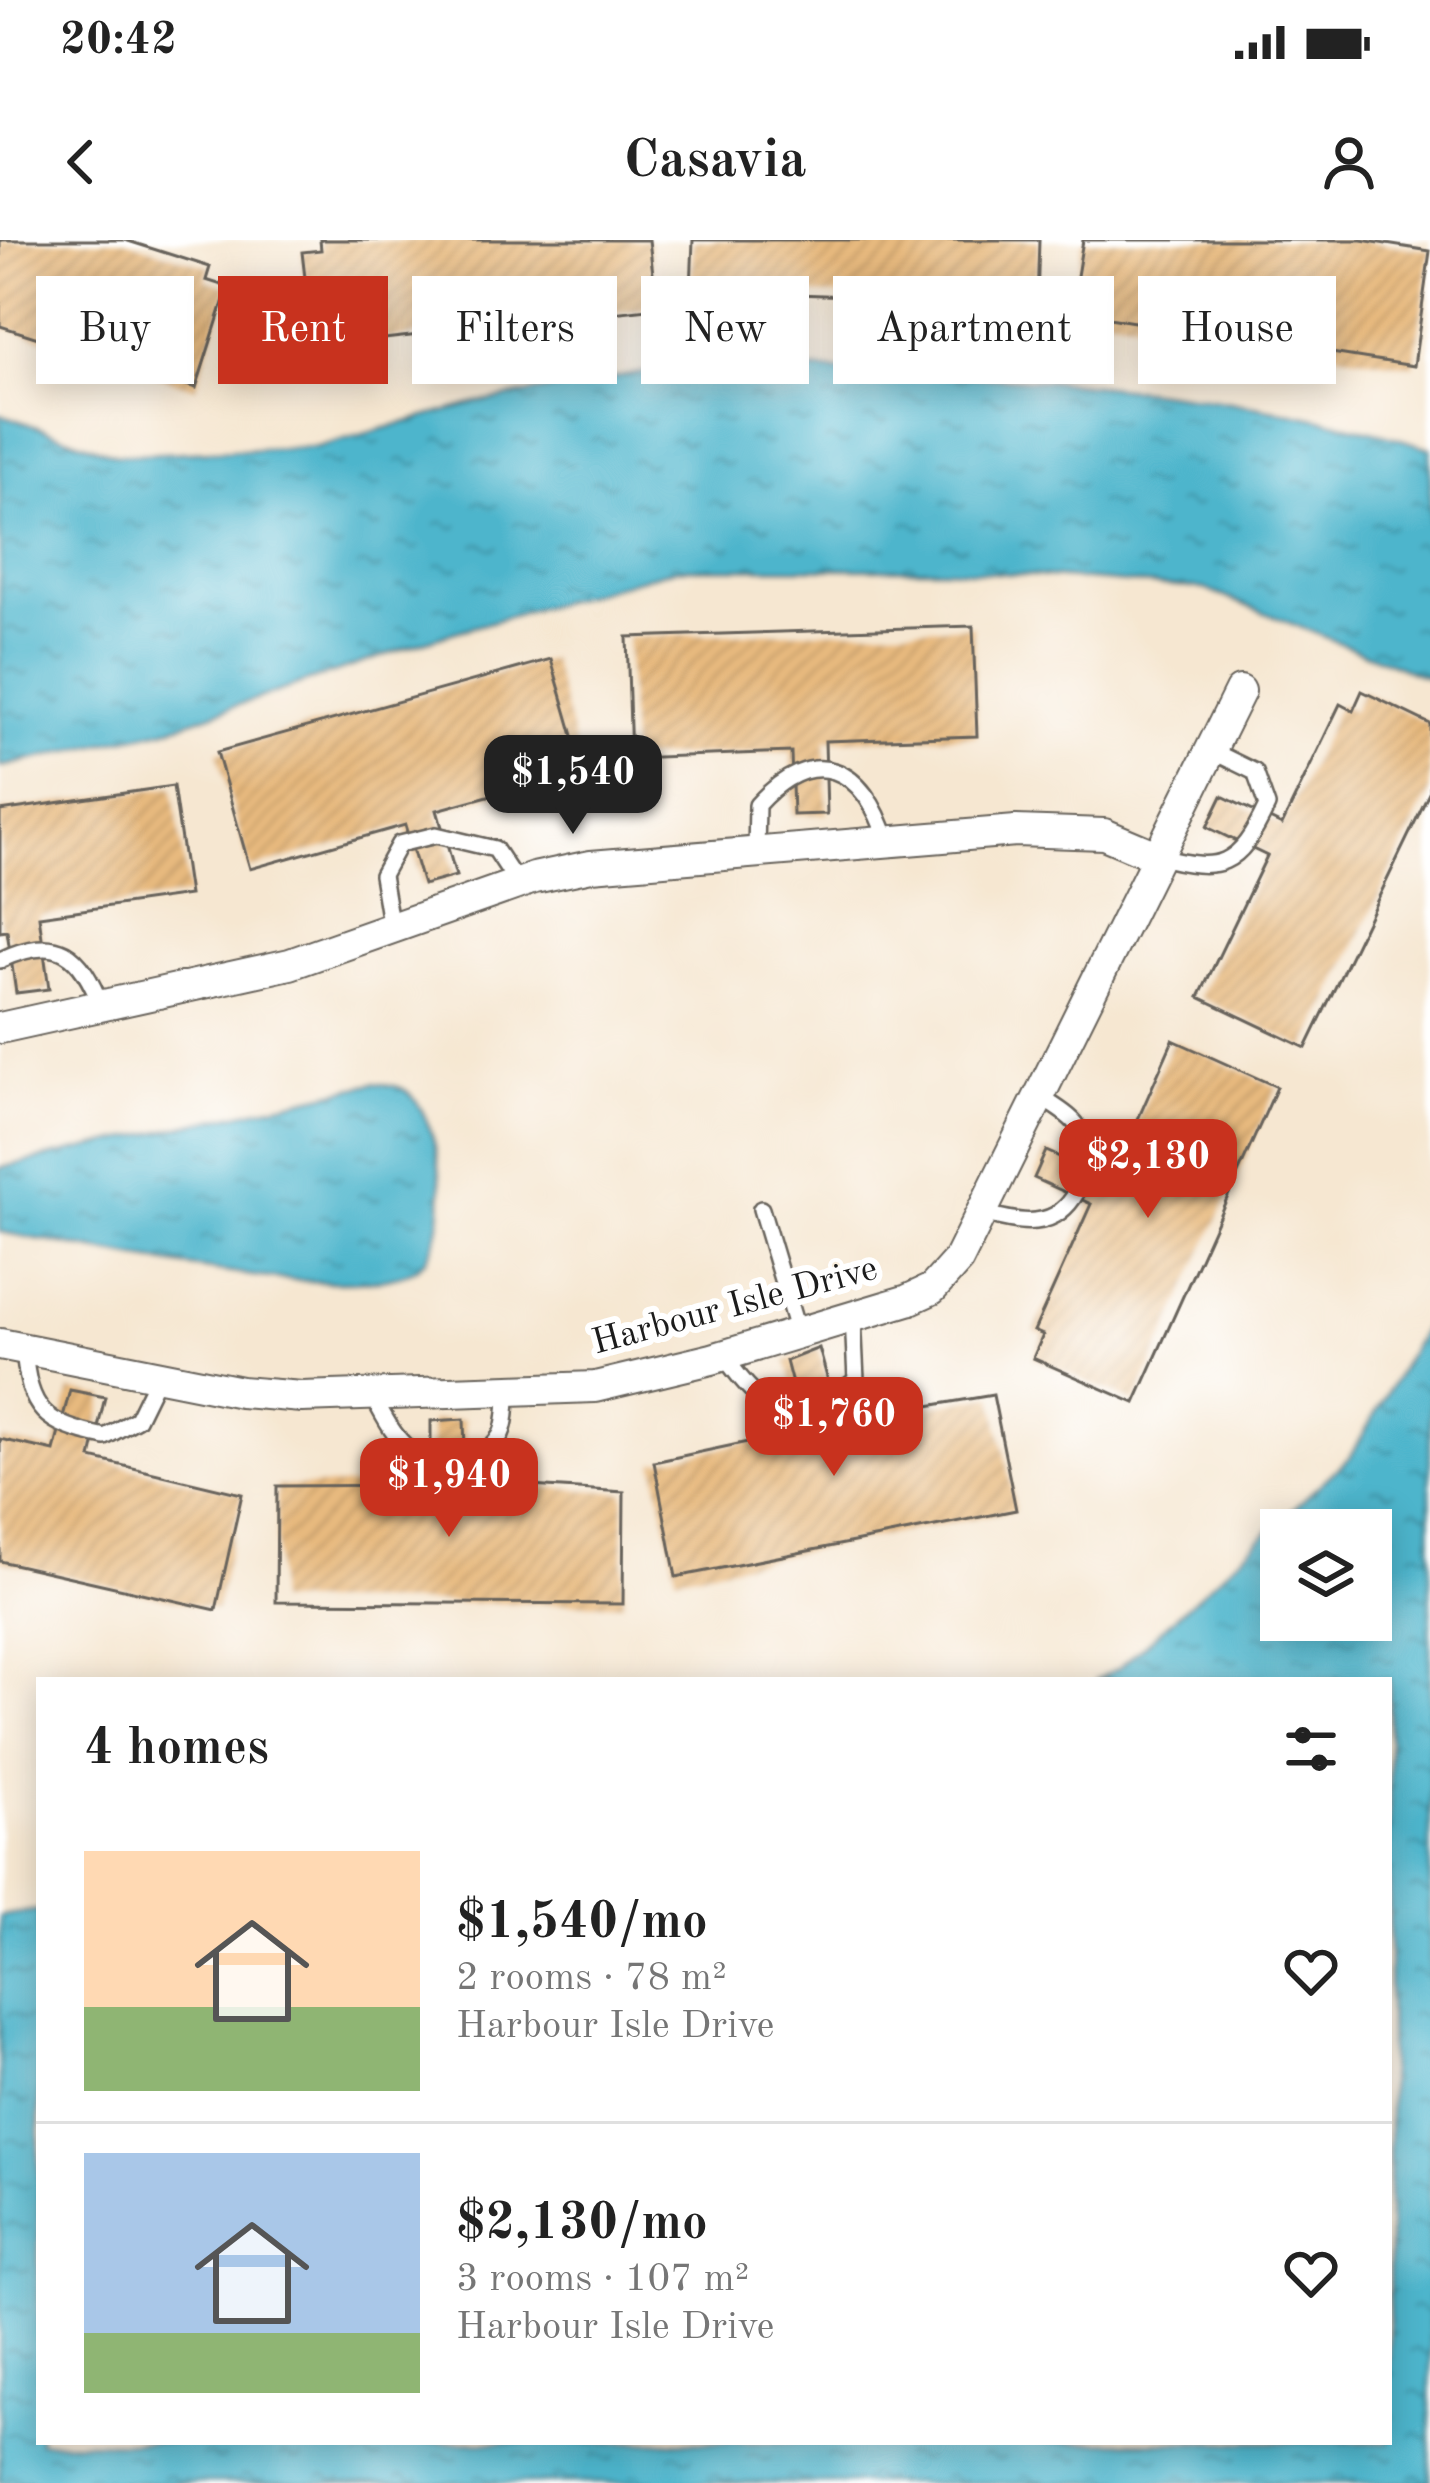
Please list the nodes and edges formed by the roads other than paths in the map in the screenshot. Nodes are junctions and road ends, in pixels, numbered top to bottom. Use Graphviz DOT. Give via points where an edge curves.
graph roads {
  1 [pos="1240,691"];
  2 [pos="1210,749"];
  3 [pos="887,842"];
  4 [pos="756,852"];
  5 [pos="1156,856"];
  6 [pos="518,884"];
  7 [pos="391,930"];
  8 [pos="0,960"];
  9 [pos="102,1008"];
  10 [pos="0,1028"];
  11 [pos="1039,1096"];
  12 [pos="761,1209"];
  13 [pos="981,1213"];
  14 [pos="853,1316"];
  15 [pos="798,1333"];
  16 [pos="12,1346"];
  17 [pos="724,1355"];
  18 [pos="158,1376"];
  19 [pos="508,1390"];
  20 [pos="372,1395"];
  1 -- 2 [label="street, Harbour Isle Drive"];
  2 -- 5 [label="street, Harbour Isle Drive"];
  2 -- 5 [label="lane" via="1255,772 1268,806 1252,838 1228,862 1202,868"];
  3 -- 4 [label="street"];
  3 -- 4 [label="lane" via="861,790 838,770 806,767 781,778 757,805"];
  3 -- 5 [label="street" via="1016,831 1104,834"];
  4 -- 6 [label="street" via="591,866"];
  5 -- 11 [label="street, Harbour Isle Drive"];
  6 -- 7 [label="street"];
  6 -- 7 [label="lane" via="495,849 436,835 399,844 382,875"];
  7 -- 9 [label="street" via="290,964"];
  8 -- 9 [label="lane" via="52,947 74,956"];
  9 -- 10 [label="street"];
  11 -- 13 [label="street, Harbour Isle Drive"];
  11 -- 13 [label="lane" via="1078,1125 1088,1161 1076,1193 1055,1216 1022,1223"];
  12 -- 15 [label="lane"];
  13 -- 14 [label="street, Harbour Isle Drive" via="958,1260 932,1289"];
  14 -- 15 [label="street, Harbour Isle Drive"];
  14 -- 17 [label="lane" via="856,1380 822,1407 782,1410 752,1395"];
  15 -- 17 [label="street, Harbour Isle Drive"];
  16 -- 18 [label="street, Harbour Isle Drive"];
  16 -- 18 [label="lane" via="27,1391 49,1419 105,1437 137,1419"];
  17 -- 19 [label="street, Harbour Isle Drive" via="595,1387"];
  18 -- 20 [label="street, Harbour Isle Drive" via="241,1392"];
  19 -- 20 [label="street, Harbour Isle Drive"];
  19 -- 20 [label="lane" via="503,1433 481,1457 448,1463 418,1456"];
}
